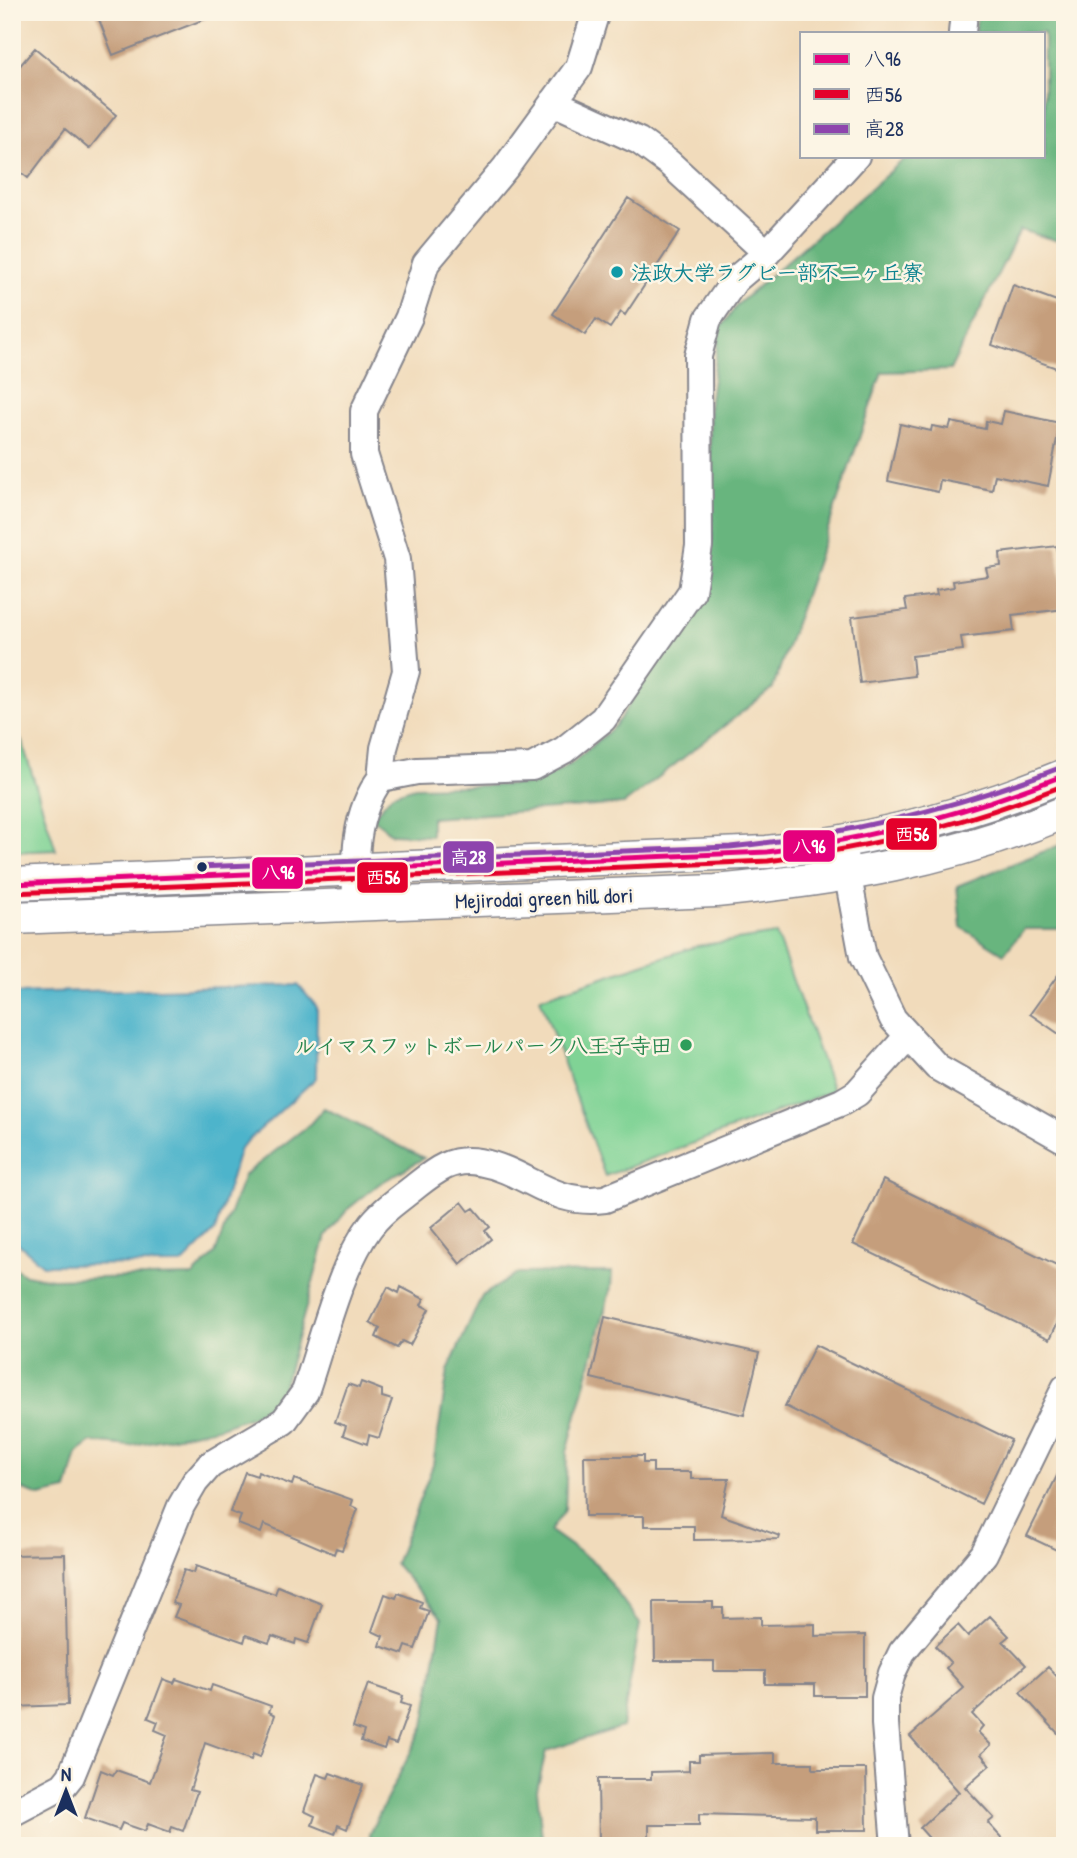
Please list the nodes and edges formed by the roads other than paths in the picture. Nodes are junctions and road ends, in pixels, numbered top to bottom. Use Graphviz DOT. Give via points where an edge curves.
graph roads {
  1 [pos="596,12"];
  2 [pos="964,12"];
  3 [pos="962,32"];
  4 [pos="553,102"];
  5 [pos="854,158"];
  6 [pos="767,254"];
  7 [pos="1065,775"];
  8 [pos="381,778"];
  9 [pos="1065,812"];
  10 [pos="842,842"];
  11 [pos="355,871"];
  12 [pos="848,877"];
  13 [pos="12,884"];
  14 [pos="356,905"];
  15 [pos="12,918"];
  16 [pos="908,1035"];
  17 [pos="1065,1140"];
  18 [pos="1065,1388"];
  19 [pos="12,1813"];
  20 [pos="895,1846"];
  1 -- 4 [label="street" via="579,67"];
  2 -- 3 [label="street"];
  4 -- 6 [label="street" via="639,141"];
  4 -- 8 [label="street" via="426,263 409,317 364,411 364,454 397,559 405,671 384,748"];
  5 -- 6 [label="street"];
  6 -- 8 [label="street" via="735,280 708,319 698,356 699,546 692,591 603,719 564,750 532,767 417,771"];
  7 -- 10 [label="street, Mejirodai green hill dori" via="969,811"];
  8 -- 11 [label="street" via="361,811"];
  9 -- 12 [label="street, Mejirodai green hill dori" via="980,844"];
  10 -- 11 [label="street, Mejirodai green hill dori" via="732,856"];
  10 -- 12 [label="street"];
  11 -- 13 [label="street, Mejirodai green hill dori"];
  11 -- 14 [label="street"];
  12 -- 14 [label="street, Mejirodai green hill dori" via="716,891"];
  12 -- 16 [label="street" via="863,957 892,1019"];
  14 -- 15 [label="street, Mejirodai green hill dori"];
  16 -- 17 [label="street" via="937,1066"];
  16 -- 19 [label="street" via="857,1093 842,1102 605,1199 556,1196 493,1165 464,1160 435,1171 380,1215 352,1256 296,1408 284,1421 210,1465 181,1506 71,1776 62,1786"];
  18 -- 20 [label="street" via="984,1554 902,1652 892,1673 885,1698 885,1724"];
}
